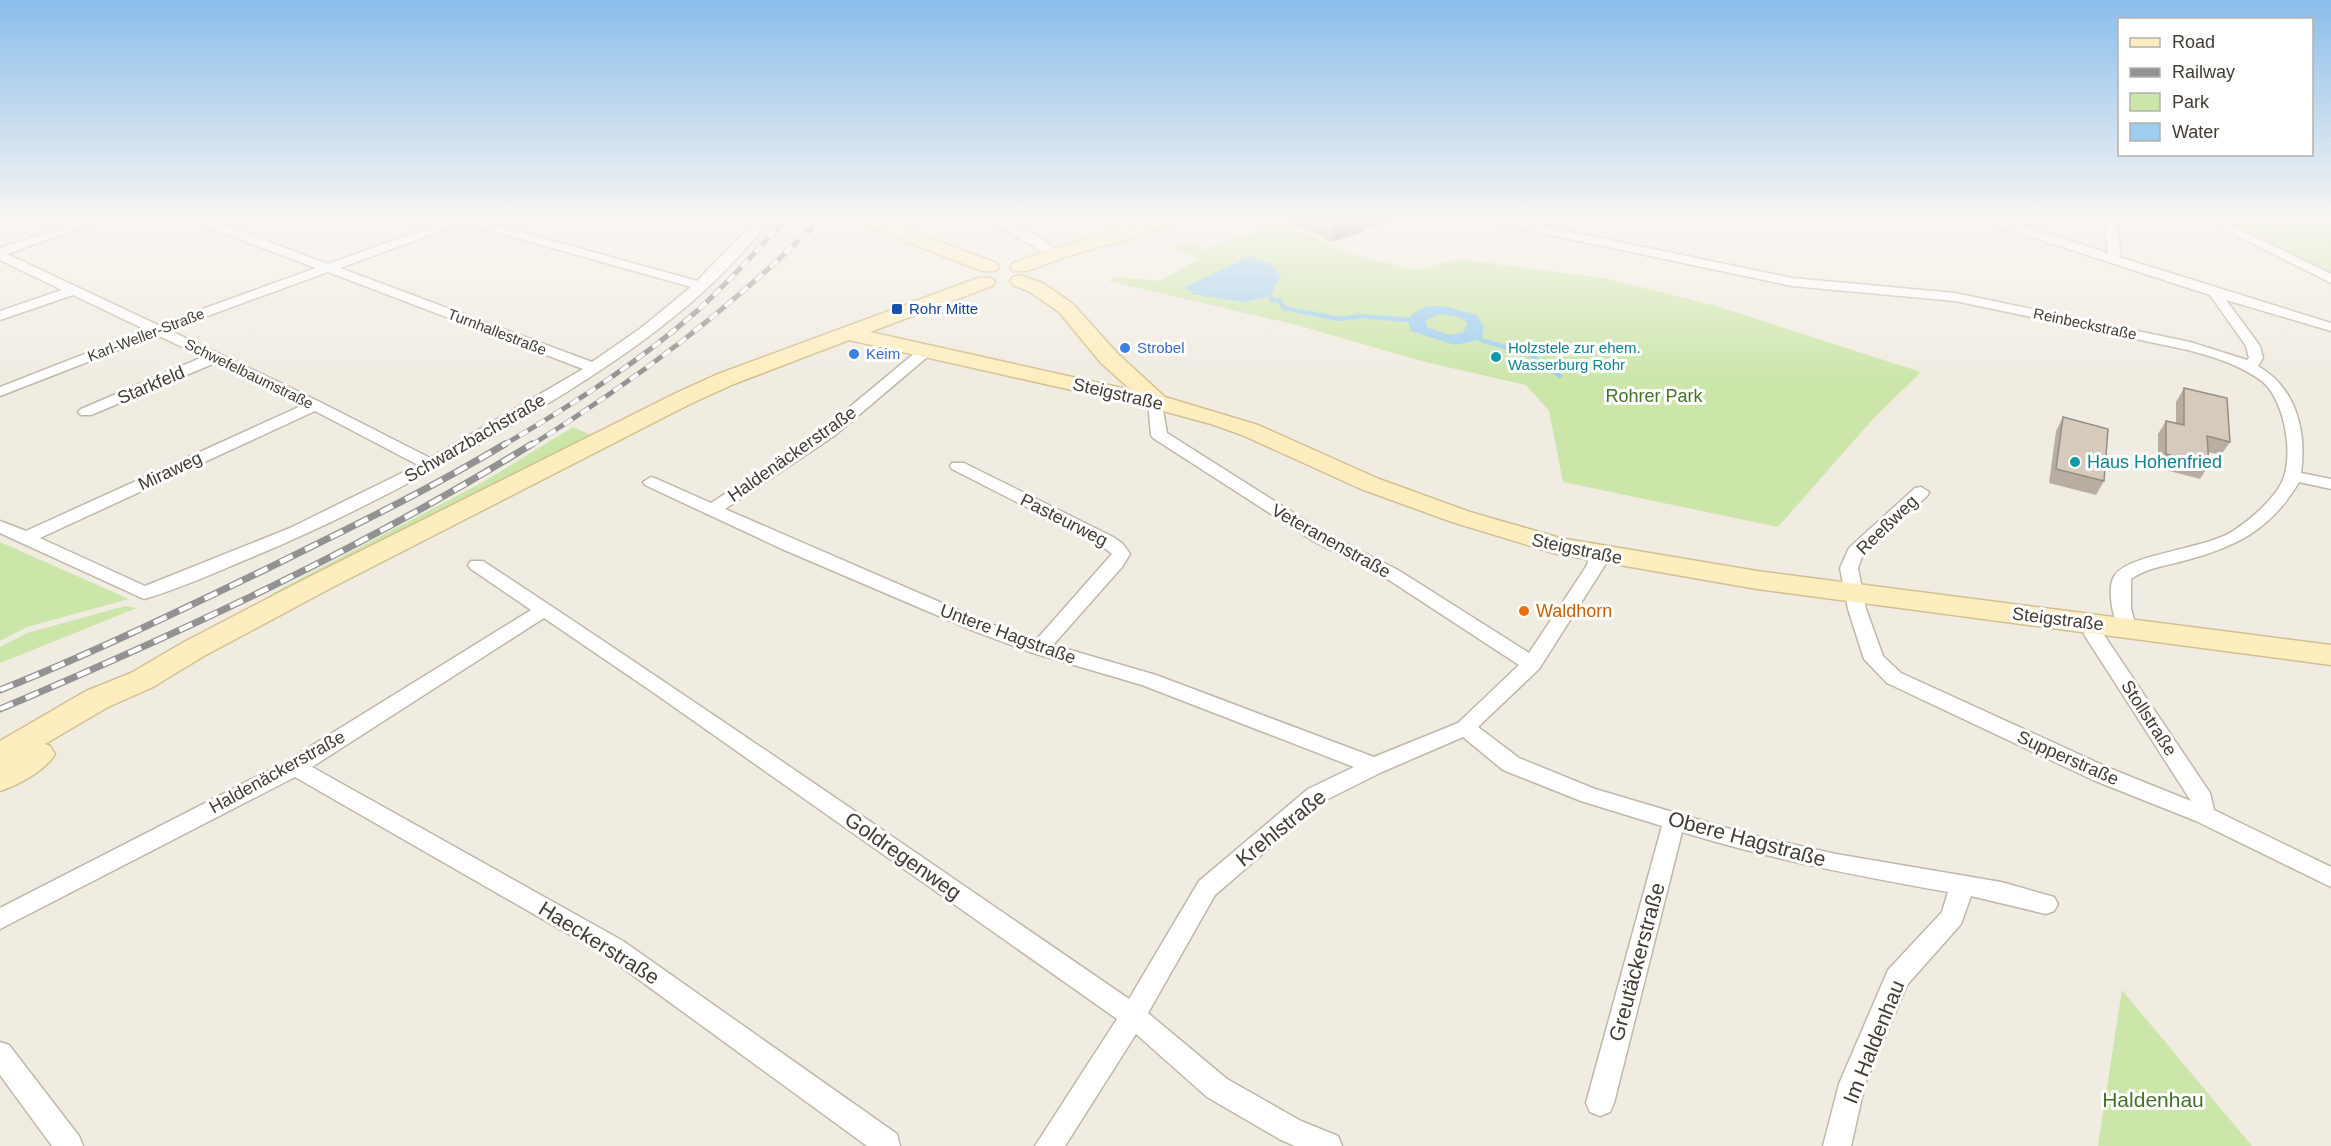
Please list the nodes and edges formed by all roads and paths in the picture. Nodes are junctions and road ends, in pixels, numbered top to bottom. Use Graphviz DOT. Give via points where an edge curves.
graph roads {
  1 [pos="38,272"];
  2 [pos="316,272"];
  3 [pos="335,272"];
  4 [pos="652,272"];
  5 [pos="714,272"];
  6 [pos="981,272"];
  7 [pos="1021,272"];
  8 [pos="1027,272"];
  9 [pos="1747,272"];
  10 [pos="2154,272"];
  11 [pos="987,275"];
  12 [pos="700,286"];
  13 [pos="74,290"];
  14 [pos="2217,293"];
  15 [pos="0,316"];
  16 [pos="2331,327"];
  17 [pos="157,330"];
  18 [pos="849,334"];
  19 [pos="927,350"];
  20 [pos="216,357"];
  21 [pos="2250,366"];
  22 [pos="594,368"];
  23 [pos="1131,380"];
  24 [pos="0,392"];
  25 [pos="1110,392"];
  26 [pos="1156,402"];
  27 [pos="315,405"];
  28 [pos="86,412"];
  29 [pos="431,465"];
  30 [pos="958,466"];
  31 [pos="2293,476"];
  32 [pos="651,482"];
  33 [pos="2331,484"];
  34 [pos="1921,492"];
  35 [pos="711,511"];
  36 [pos="0,526"];
  37 [pos="26,538"];
  38 [pos="1597,553"];
  39 [pos="477,565"];
  40 [pos="1854,593"];
  41 [pos="545,609"];
  42 [pos="2089,623"];
  43 [pos="2127,627"];
  44 [pos="1040,648"];
  45 [pos="2331,655"];
  46 [pos="1532,664"];
  47 [pos="142,680"];
  48 [pos="46,728"];
  49 [pos="1465,728"];
  50 [pos="0,741"];
  51 [pos="0,756"];
  52 [pos="1374,766"];
  53 [pos="295,767"];
  54 [pos="0,779"];
  55 [pos="2204,815"];
  56 [pos="1674,821"];
  57 [pos="2331,878"];
  58 [pos="1962,886"];
  59 [pos="2046,904"];
  60 [pos="0,919"];
  61 [pos="1133,1016"];
  62 [pos="0,1054"];
  63 [pos="1600,1102"];
  64 [pos="887,1144"];
  65 [pos="69,1146"];
  66 [pos="1049,1146"];
  67 [pos="1328,1146"];
  68 [pos="1837,1146"];
  1 -- 13 [label="street, Schwefelbaumstraße"];
  2 -- 17 [label="street, Karl-Weller-Straße"];
  3 -- 22 [label="street, Turnhallestraße"];
  4 -- 12 [label="street"];
  5 -- 12 [label="street, Schwarzbachstraße"];
  6 -- 11 [label="street"];
  7 -- 11 [label="street" via="1002,285"];
  8 -- 23 [label="street" via="1037,288 1066,308"];
  9 -- 21 [label="street, Reinbeckstraße" via="1792,282 1966,299 2190,346"];
  10 -- 14 [label="street"];
  11 -- 18 [label="street"];
  12 -- 22 [label="street, Schwarzbachstraße" via="655,326"];
  13 -- 15 [label="street"];
  13 -- 17 [label="street, Schwefelbaumstraße"];
  14 -- 16 [label="street"];
  14 -- 21 [label="street" via="2253,346 2256,358"];
  17 -- 20 [label="street, Schwefelbaumstraße"];
  17 -- 24 [label="street, Karl-Weller-Straße"];
  18 -- 19 [label="street, Steigstraße"];
  18 -- 47 [label="street" via="678,401 289,598"];
  19 -- 25 [label="street, Steigstraße"];
  19 -- 35 [label="street, Haldenäckerstraße" via="828,433"];
  20 -- 27 [label="street, Schwefelbaumstraße"];
  20 -- 28 [label="street, Starkfeld"];
  21 -- 31 [label="street, Reinbeckstraße" via="2274,385 2286,403 2292,422"];
  22 -- 29 [label="street, Schwarzbachstraße"];
  23 -- 25 [label="street"];
  23 -- 26 [label="street"];
  25 -- 26 [label="street, Steigstraße"];
  26 -- 38 [label="street, Steigstraße" via="1250,430 1370,484 1516,536"];
  26 -- 46 [label="street, Veteranenstraße" via="1159,435 1319,537 1392,574"];
  27 -- 29 [label="street, Schwefelbaumstraße"];
  27 -- 37 [label="street, Miraweg"];
  29 -- 37 [label="street, Schwarzbachstraße" via="296,532 144,593"];
  30 -- 44 [label="street, Pasteurweg" via="1107,541 1121,554"];
  31 -- 33 [label="street"];
  31 -- 43 [label="street" via="2282,495 2237,536 2135,567 2122,577 2121,616"];
  32 -- 35 [label="street, Untere Hagstraße"];
  34 -- 40 [label="street, Reeßweg" via="1855,552 1849,568"];
  35 -- 44 [label="street, Untere Hagstraße" via="981,627"];
  36 -- 37 [label="street"];
  38 -- 40 [label="street, Steigstraße"];
  38 -- 46 [label="street, Krehlstraße" via="1589,577"];
  39 -- 41 [label="street, Goldregenweg"];
  40 -- 42 [label="street, Steigstraße"];
  40 -- 55 [label="street, Supperstraße" via="1874,659 1894,678 2102,774"];
  41 -- 53 [label="street, Haldenäckerstraße"];
  41 -- 61 [label="street, Goldregenweg"];
  42 -- 43 [label="street, Steigstraße"];
  42 -- 55 [label="street, Stollstraße" via="2202,799"];
  43 -- 45 [label="street, Steigstraße"];
  44 -- 52 [label="street, Untere Hagstraße" via="1149,680"];
  46 -- 49 [label="street, Krehlstraße"];
  47 -- 48 [label="street" via="97,699"];
  47 -- 54 [label="street" via="103,714"];
  48 -- 50 [label="street"];
  48 -- 51 [label="street"];
  49 -- 52 [label="street, Krehlstraße"];
  49 -- 56 [label="street, Obere Hagstraße" via="1511,764 1589,795"];
  52 -- 61 [label="street, Krehlstraße" via="1316,795 1207,888"];
  53 -- 60 [label="street, Haldenäckerstraße"];
  53 -- 64 [label="street, Haeckerstraße" via="614,948"];
  55 -- 57 [label="street, Supperstraße"];
  56 -- 58 [label="street, Obere Hagstraße" via="1747,843"];
  56 -- 63 [label="street, Greutäckerstraße"];
  58 -- 59 [label="street, Obere Hagstraße"];
  58 -- 68 [label="street, Im Haldenhau" via="1953,917 1897,978 1852,1084"];
  61 -- 66 [label="street, Krehlstraße"];
  61 -- 67 [label="street, Goldregenweg" via="1217,1088 1291,1131"];
  62 -- 65 [label="street"];
}
